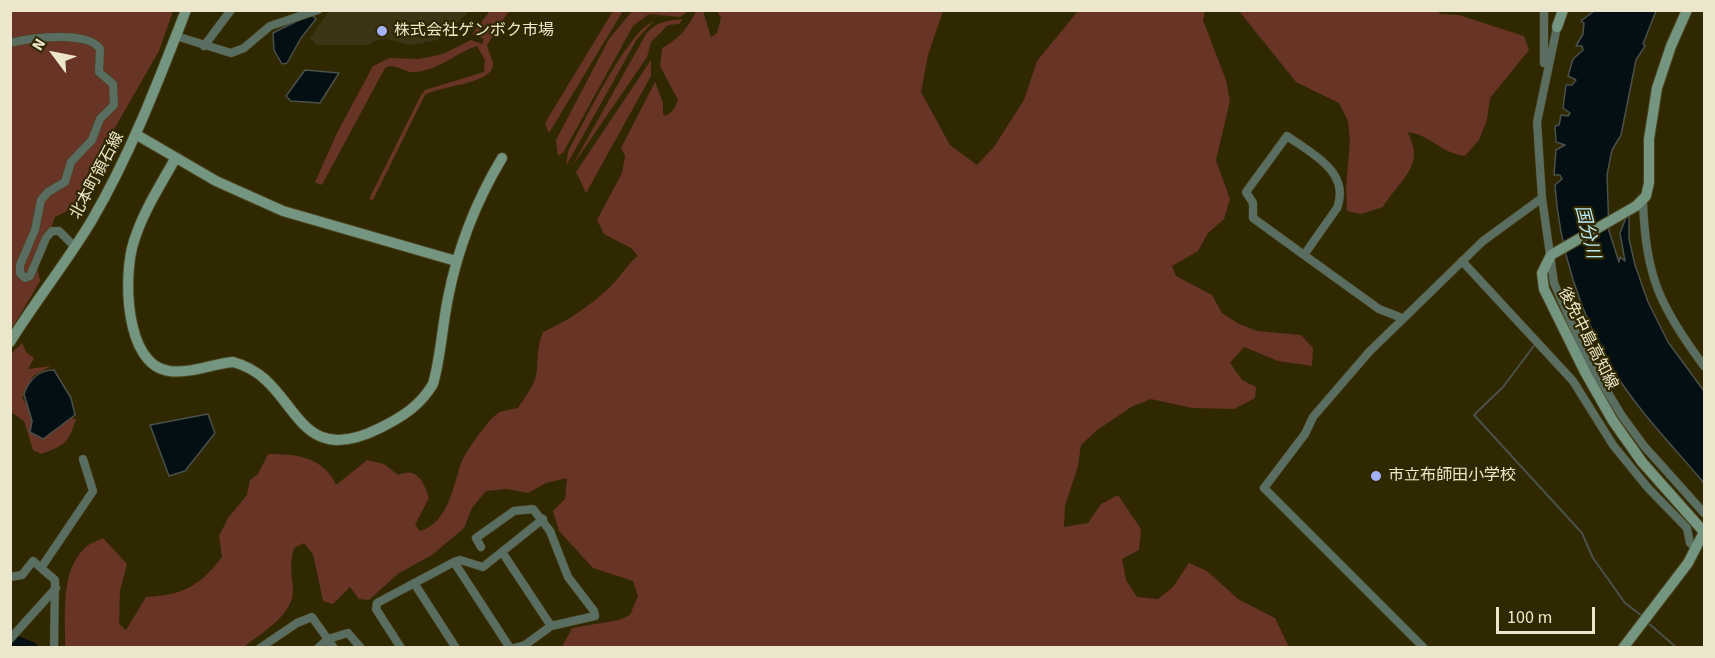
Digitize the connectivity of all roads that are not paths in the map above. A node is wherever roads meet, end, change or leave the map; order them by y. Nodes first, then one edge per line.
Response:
1 (186, 10) edge
2 (231, 10) edge
3 (318, 10) edge
4 (1544, 10) edge
5 (1563, 10) edge
6 (1687, 10) edge
7 (1557, 27) joint
8 (176, 36) junction
9 (10, 43) edge
10 (204, 46) junction
11 (1544, 80) junction
12 (137, 135) junction
13 (502, 158) dead end
14 (175, 159) junction
15 (1542, 198) junction
16 (1639, 203) junction
17 (75, 248) junction
18 (1552, 253) junction
19 (1304, 255) junction
20 (456, 261) junction
21 (1461, 261) junction
22 (1402, 318) junction
23 (10, 342) edge
24 (1704, 366) edge
25 (83, 459) dead end
26 (1704, 513) edge
27 (543, 519) junction
28 (1704, 532) edge
29 (481, 547) dead end
30 (1696, 548) junction
31 (502, 552) junction
32 (454, 562) junction
33 (42, 568) junction
34 (10, 578) edge
35 (414, 583) junction
36 (56, 588) junction
37 (551, 626) junction
38 (11, 638) edge
39 (328, 639) junction
40 (54, 648) edge
41 (260, 648) edge
42 (318, 648) edge
43 (334, 648) edge
44 (361, 648) edge
45 (401, 648) edge
46 (456, 648) edge
47 (512, 648) edge
48 (1424, 648) edge
49 (1623, 648) edge

1 - 8 street, 北本町領石線
2 - 10 street
3 - 10 street
4 - 11 street
5 - 7 street
6 - 16 street
7 - 11 street
8 - 10 street
8 - 12 street, 北本町領石線
9 - 17 street
11 - 15 street
12 - 14 street
12 - 17 street, 北本町領石線
13 - 20 street
14 - 20 street
14 - 20 street
15 - 18 street
15 - 21 street
16 - 18 street
16 - 24 street
17 - 23 street, 北本町領石線
18 - 26 street
18 - 28 street, 後免中島高知線
19 - 19 street
19 - 22 street
21 - 22 street
21 - 30 street
22 - 48 street
25 - 33 street
27 - 29 street
27 - 31 street
27 - 37 street
28 - 30 street, 後免中島高知線
30 - 49 street, 後免中島高知線
31 - 32 street
31 - 37 street
32 - 35 street
32 - 47 street
33 - 34 street
33 - 36 street
35 - 45 street
35 - 46 street
36 - 38 street
36 - 40 street
37 - 47 street
39 - 41 street
39 - 42 street
39 - 43 street
39 - 44 street

